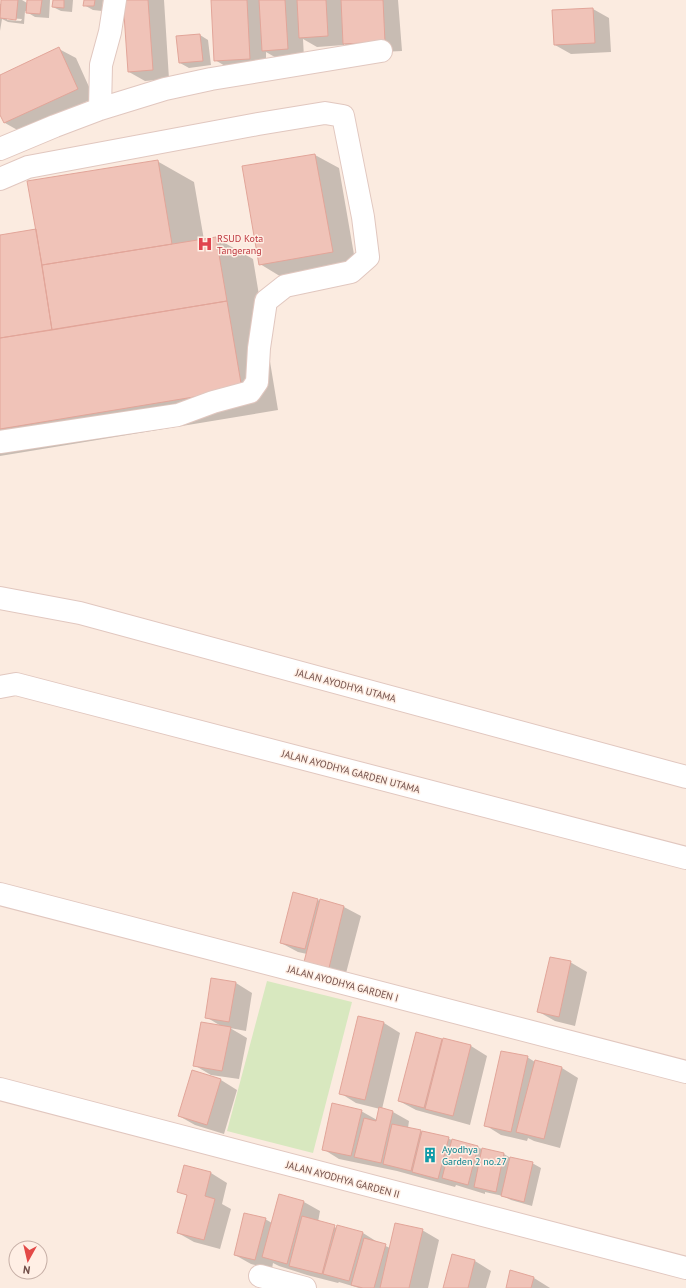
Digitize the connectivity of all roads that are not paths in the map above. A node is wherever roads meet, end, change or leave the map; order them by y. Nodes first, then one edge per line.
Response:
1 (115, 0) edge
2 (381, 51) dead end
3 (100, 109) junction
4 (0, 149) edge
5 (0, 179) edge
6 (0, 442) edge
7 (1, 599) edge
8 (8, 686) edge
9 (686, 777) edge
10 (686, 858) edge
11 (0, 894) edge
12 (686, 1072) edge
13 (0, 1089) edge
14 (686, 1268) edge
15 (260, 1276) dead end
16 (305, 1288) edge

1 - 3 street
2 - 3 street
3 - 4 street
5 - 6 street
7 - 9 street, JALAN AYODHYA UTAMA
8 - 10 street, JALAN AYODHYA GARDEN UTAMA
11 - 12 street, JALAN AYODHYA GARDEN I
13 - 14 street, JALAN AYODHYA GARDEN II
15 - 16 street

